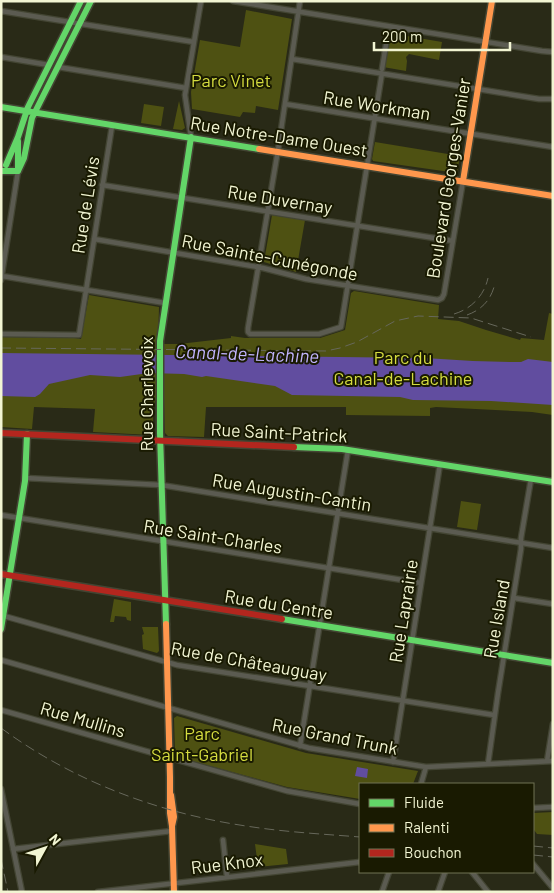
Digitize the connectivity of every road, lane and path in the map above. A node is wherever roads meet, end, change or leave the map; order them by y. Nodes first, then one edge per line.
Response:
1 (81, 1) edge
2 (91, 1) edge
3 (201, 1) edge
4 (233, 1) edge
5 (300, 1) edge
6 (492, 1) edge
7 (1, 11) edge
8 (299, 12) junction
9 (71, 22) junction
10 (80, 24) junction
11 (388, 32) dead end
12 (194, 42) junction
13 (486, 42) junction
14 (553, 52) edge
15 (1, 57) edge
16 (292, 59) junction
17 (49, 65) junction
18 (58, 67) junction
19 (382, 71) junction
20 (186, 88) junction
21 (478, 88) junction
22 (553, 99) edge
23 (285, 104) junction
24 (1, 107) edge
25 (26, 112) junction
26 (35, 113) junction
27 (374, 118) junction
28 (112, 126) junction
29 (471, 134) junction
30 (18, 137) junction
31 (191, 137) junction
32 (553, 147) edge
33 (278, 151) junction
34 (4, 165) edge
35 (367, 166) junction
36 (1, 171) edge
37 (18, 171) junction
38 (463, 181) junction
39 (102, 185) junction
40 (553, 196) edge
41 (182, 197) junction
42 (268, 210) junction
43 (358, 225) junction
44 (94, 239) junction
45 (453, 241) junction
46 (173, 252) junction
47 (258, 267) junction
48 (2, 276) edge
49 (1, 280) edge
50 (348, 286) junction
51 (85, 290) junction
52 (441, 299) joint
53 (165, 303) junction
54 (1, 334) edge
55 (1, 433) edge
56 (27, 434) junction
57 (160, 440) junction
58 (348, 450) junction
59 (440, 464) junction
60 (25, 478) junction
61 (531, 479) junction
62 (553, 482) edge
63 (161, 486) junction
64 (337, 513) junction
65 (1, 515) edge
66 (19, 518) junction
67 (430, 528) junction
68 (163, 541) junction
69 (521, 543) junction
70 (553, 548) edge
71 (328, 568) junction
72 (1, 574) edge
73 (11, 576) junction
74 (421, 583) junction
75 (514, 598) junction
76 (164, 600) junction
77 (553, 604) edge
78 (4, 616) junction
79 (319, 626) junction
80 (1, 629) edge
81 (412, 640) junction
82 (504, 655) junction
83 (1, 660) edge
84 (166, 662) junction
85 (553, 663) edge
86 (310, 686) junction
87 (402, 700) junction
88 (168, 708) junction
89 (1, 710) edge
90 (494, 715) junction
91 (553, 724) edge
92 (300, 746) junction
93 (170, 758) junction
94 (550, 761) edge
95 (393, 762) junction
96 (488, 764) junction
97 (426, 767) junction
98 (421, 783) edge
99 (1, 789) edge
100 (359, 804) edge
101 (553, 807) edge
102 (534, 808) edge
103 (172, 829) junction
104 (223, 840) dead end
105 (14, 849) junction
106 (359, 862) edge
107 (534, 865) edge
108 (389, 873) edge
109 (445, 873) edge
110 (473, 873) edge
111 (227, 877) junction
112 (174, 883) junction
113 (553, 888) edge
114 (22, 892) edge
115 (98, 892) edge
116 (174, 892) edge
117 (382, 892) edge
118 (438, 892) edge
119 (488, 892) edge

1 - 9 street
2 - 10 street
3 - 12 street, Rue Charlevoix
4 - 8 street
5 - 8 street
6 - 13 street, Boulevard Georges-Vanier
7 - 9 street
8 - 13 street
8 - 16 street
9 - 10 street
9 - 17 street
10 - 12 street
10 - 18 street
11 - 19 street
12 - 20 street, Rue Charlevoix
13 - 14 street
13 - 21 street, Boulevard Georges-Vanier
15 - 17 street
16 - 19 street
16 - 23 street
17 - 25 street
18 - 20 street
18 - 26 street
19 - 21 street
19 - 27 street
20 - 31 street, Rue Charlevoix
21 - 22 street
21 - 29 street, Boulevard Georges-Vanier
23 - 27 street, Rue Workman
23 - 33 street
24 - 25 street, Rue Notre-Dame Ouest
25 - 26 street, Rue Notre-Dame Ouest
25 - 30 street
26 - 28 street, Rue Notre-Dame Ouest
26 - 37 street
27 - 29 street, Rue Workman
27 - 35 street
28 - 31 street, Rue Notre-Dame Ouest
28 - 39 street, Rue de Lévis
29 - 32 street, Rue Workman
29 - 38 street, Boulevard Georges-Vanier
30 - 34 street
30 - 37 street
31 - 33 street, Rue Notre-Dame Ouest
31 - 41 street, Rue Charlevoix
33 - 35 street, Rue Notre-Dame Ouest
33 - 42 street
34 - 37 street
35 - 38 street, Rue Notre-Dame Ouest
35 - 43 street
36 - 37 street
37 - 48 street
38 - 40 street, Rue Notre-Dame Ouest
38 - 45 street, Boulevard Georges-Vanier
39 - 41 street, Rue Duvernay
39 - 44 street, Rue de Lévis
41 - 42 street, Rue Duvernay
41 - 46 street, Rue Charlevoix
42 - 43 street, Rue Duvernay
42 - 47 street
43 - 45 street, Rue Duvernay
43 - 50 street
44 - 46 street, Rue Sainte-Cunégonde
44 - 51 street, Rue de Lévis
45 - 52 street, Boulevard Georges-Vanier
46 - 47 street, Rue Sainte-Cunégonde
46 - 53 street, Rue Charlevoix
47 - 50 street, Rue Sainte-Cunégonde
47 - 50 street
48 - 49 street
48 - 51 street
50 - 52 street, Rue Sainte-Cunégonde
51 - 53 street
51 - 54 street, Rue de Lévis
53 - 57 street, Rue Charlevoix
55 - 56 street, Rue Saint-Patrick
56 - 57 street, Rue Saint-Patrick
56 - 60 street
57 - 58 street, Rue Saint-Patrick
57 - 63 street, Rue Charlevoix
58 - 59 street, Rue Saint-Patrick
58 - 64 street
59 - 61 street, Rue Saint-Patrick
59 - 67 street, Rue Laprairie
60 - 63 street, Rue Augustin-Cantin
60 - 66 street
61 - 62 street, Rue Saint-Patrick
61 - 69 street, Rue Island
63 - 64 street, Rue Augustin-Cantin
63 - 68 street, Rue Charlevoix
64 - 67 street, Rue Augustin-Cantin
64 - 71 street
65 - 66 street, Rue Saint-Charles
66 - 68 street, Rue Saint-Charles
66 - 73 street
67 - 69 street, Rue Augustin-Cantin
67 - 74 street, Rue Laprairie
68 - 71 street, Rue Saint-Charles
68 - 76 street, Rue Charlevoix
69 - 70 street, Rue Augustin-Cantin
69 - 75 street, Rue Island
71 - 74 street, Rue Saint-Charles
71 - 79 street
72 - 73 street, Rue du Centre
73 - 76 street, Rue du Centre
73 - 78 street
74 - 81 street, Rue Laprairie
75 - 77 street
75 - 82 street, Rue Island
76 - 79 street, Rue du Centre
76 - 84 street, Rue Charlevoix
78 - 80 street
78 - 84 street, Rue de Châteauguay
79 - 81 street, Rue du Centre
79 - 86 street
81 - 82 street, Rue du Centre
81 - 87 street, Rue Laprairie
82 - 85 street, Rue du Centre
82 - 90 street, Rue Island
83 - 88 street, Rue Grand Trunk
84 - 86 street, Rue de Châteauguay
84 - 88 street, Rue Charlevoix
86 - 87 street, Rue de Châteauguay
86 - 92 street
87 - 90 street, Rue de Châteauguay
87 - 95 street, Rue Laprairie
88 - 92 street, Rue Grand Trunk
88 - 93 street, Rue Charlevoix
89 - 93 street, Rue Mullins
90 - 96 street, Rue Island
91 - 94 street
92 - 95 street, Rue Grand Trunk
93 - 100 street, Rue Mullins
93 - 103 street, Rue Charlevoix
94 - 96 street, Rue Grand Trunk
95 - 97 street, Rue Grand Trunk
96 - 97 street, Rue Grand Trunk
97 - 98 street
99 - 105 street
101 - 102 street
103 - 105 street
103 - 112 street, Rue Charlevoix
104 - 111 street
105 - 114 street
106 - 111 street, Rue Knox
107 - 113 street
108 - 117 street
109 - 118 street
110 - 119 street
111 - 112 street, Rue Knox
112 - 115 street, Rue Knox
112 - 116 street, Rue Charlevoix

